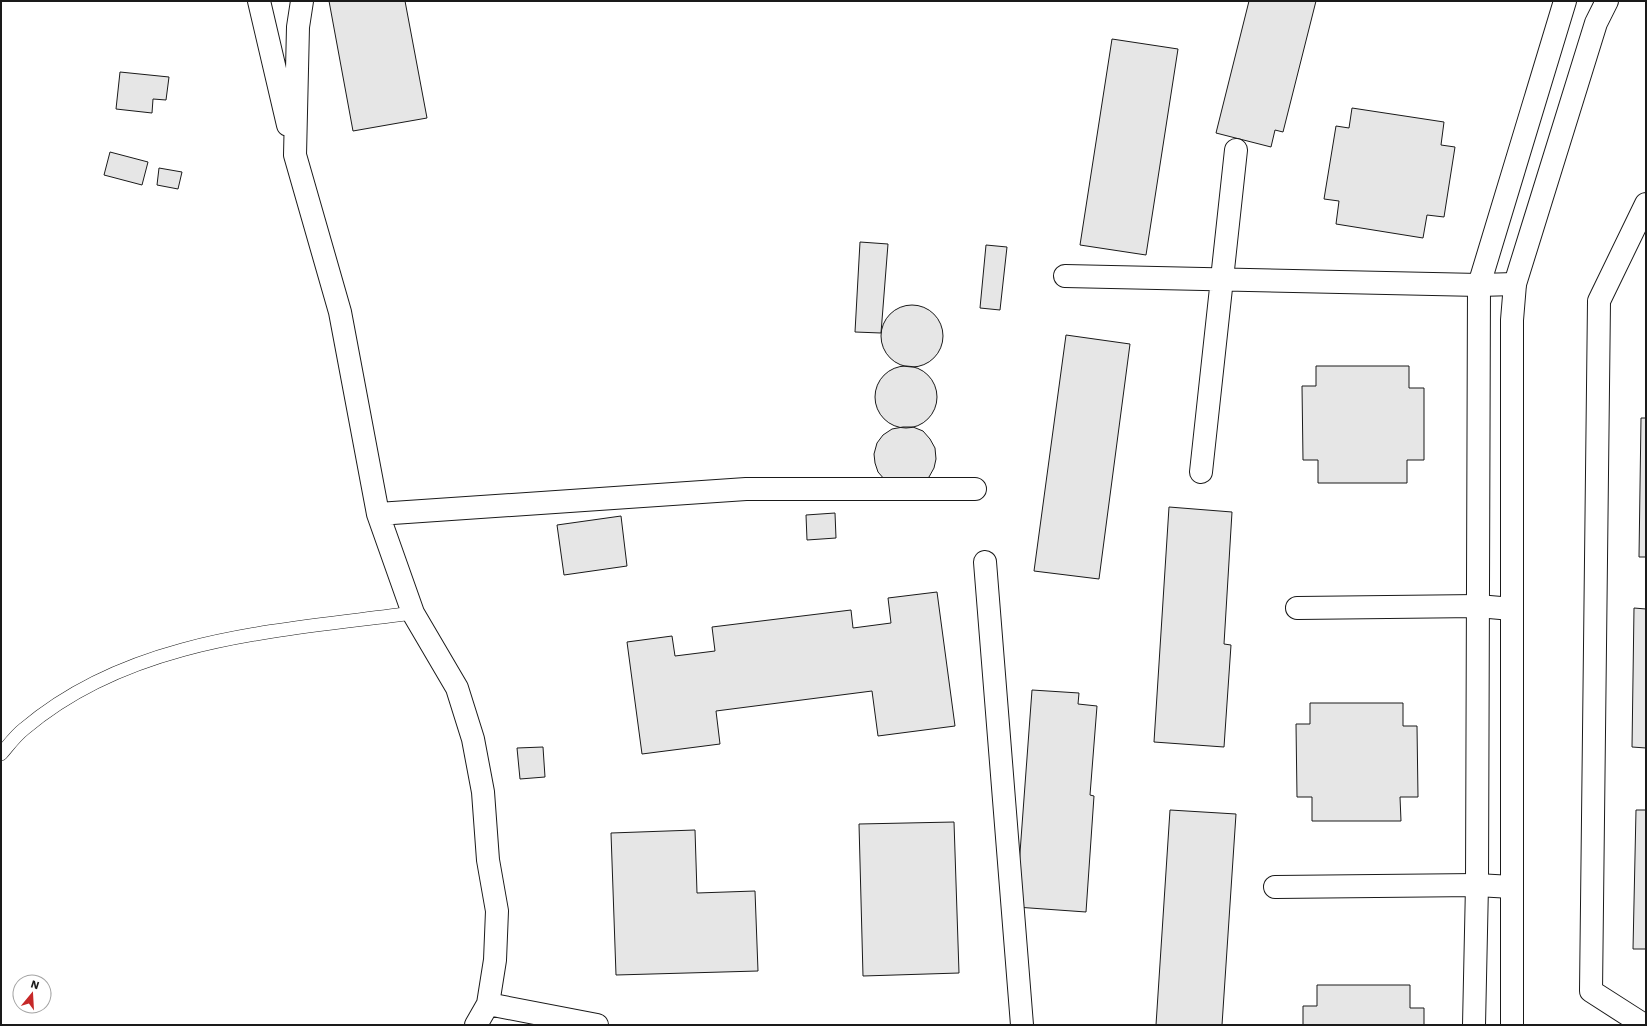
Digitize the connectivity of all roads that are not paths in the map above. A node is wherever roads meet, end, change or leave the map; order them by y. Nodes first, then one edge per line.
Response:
1 (259, 1) edge
2 (302, 1) edge
3 (1565, 1) edge
4 (1607, 1) edge
5 (1236, 150) dead end
6 (295, 155) junction
7 (1646, 204) edge
8 (1065, 276) dead end
9 (1223, 278) junction
10 (1515, 284) junction
11 (1479, 285) junction
12 (1201, 472) dead end
13 (975, 489) dead end
14 (378, 514) junction
15 (985, 562) dead end
16 (1478, 606) junction
17 (1297, 608) dead end
18 (1512, 609) junction
19 (413, 613) junction
20 (1, 754) edge
21 (1477, 885) junction
22 (1275, 887) dead end
23 (1512, 887) junction
24 (488, 1004) junction
25 (476, 1025) edge
26 (597, 1025) edge
27 (1022, 1025) edge
28 (1474, 1025) edge
29 (1512, 1025) edge
30 (1644, 1025) edge

1 - 6 street
2 - 6 street
3 - 11 street
4 - 10 street
5 - 9 street
6 - 14 street
7 - 30 street
8 - 9 street
9 - 11 street
9 - 12 street
10 - 11 street
10 - 18 street
11 - 16 street
13 - 14 street
14 - 19 street
15 - 27 street
16 - 17 street
16 - 18 street
16 - 21 street
18 - 23 street
19 - 20 lane
19 - 24 street
21 - 22 street
21 - 23 street
21 - 28 street
23 - 29 street
24 - 25 street
24 - 26 street

